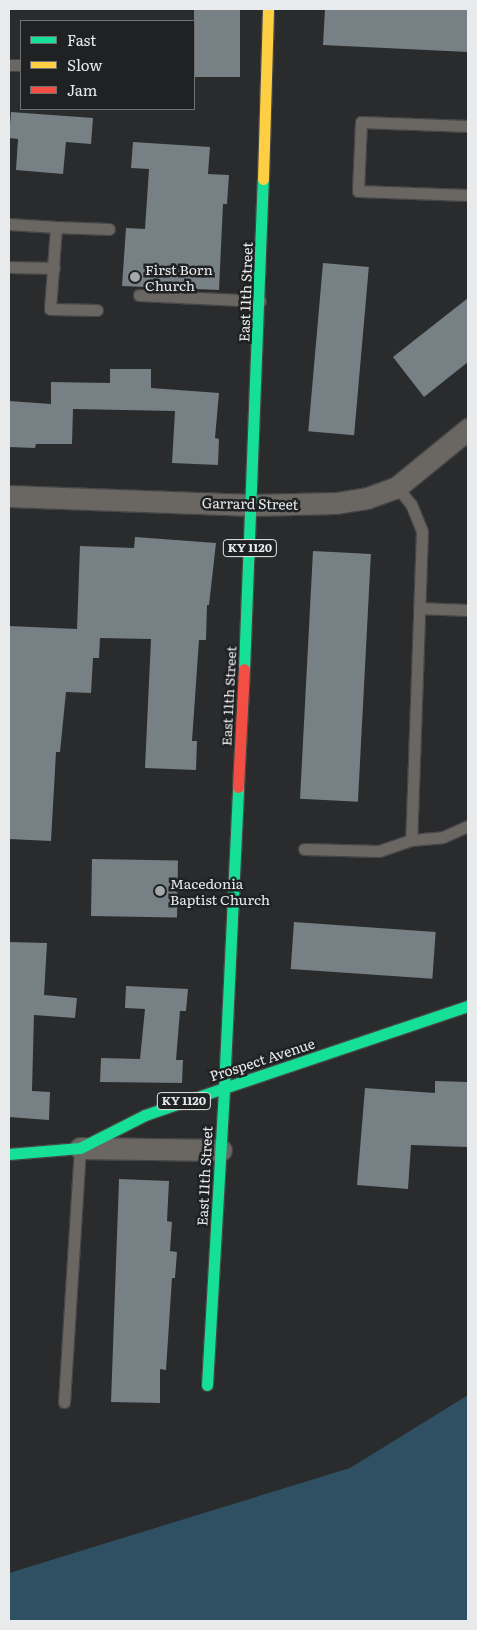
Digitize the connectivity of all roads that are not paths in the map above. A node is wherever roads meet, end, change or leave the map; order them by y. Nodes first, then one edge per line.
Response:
1 (268, 9) edge
2 (468, 126) edge
3 (468, 195) edge
4 (9, 224) edge
5 (56, 226) junction
6 (109, 229) dead end
7 (9, 267) edge
8 (54, 268) junction
9 (139, 295) dead end
10 (260, 300) junction
11 (97, 310) dead end
12 (468, 429) edge
13 (397, 487) junction
14 (9, 496) edge
15 (252, 505) junction
16 (419, 608) junction
17 (468, 610) edge
18 (468, 826) edge
19 (411, 840) junction
20 (304, 850) dead end
21 (468, 1006) edge
22 (224, 1088) junction
23 (80, 1148) junction
24 (221, 1150) junction
25 (9, 1154) edge
26 (207, 1385) dead end
27 (64, 1402) dead end

1 - 10 main road, East 11th Street / KY 1120
2 - 3 lane
4 - 5 lane
5 - 6 lane
5 - 8 lane
7 - 8 lane
8 - 11 lane
9 - 10 lane
10 - 15 main road, East 11th Street / KY 1120
12 - 13 street, Garrard Street
13 - 15 street, Garrard Street
13 - 16 lane
14 - 15 street, Garrard Street
15 - 22 main road, East 11th Street / KY 1120
16 - 17 lane
16 - 19 lane
18 - 19 lane
19 - 20 lane
21 - 22 main road, Prospect Avenue
22 - 23 main road, Prospect Avenue / KY 1120
22 - 24 main road, East 11th Street
23 - 24 street
23 - 25 main road, Prospect Avenue / KY 1120
23 - 27 lane
24 - 26 main road, East 11th Street

